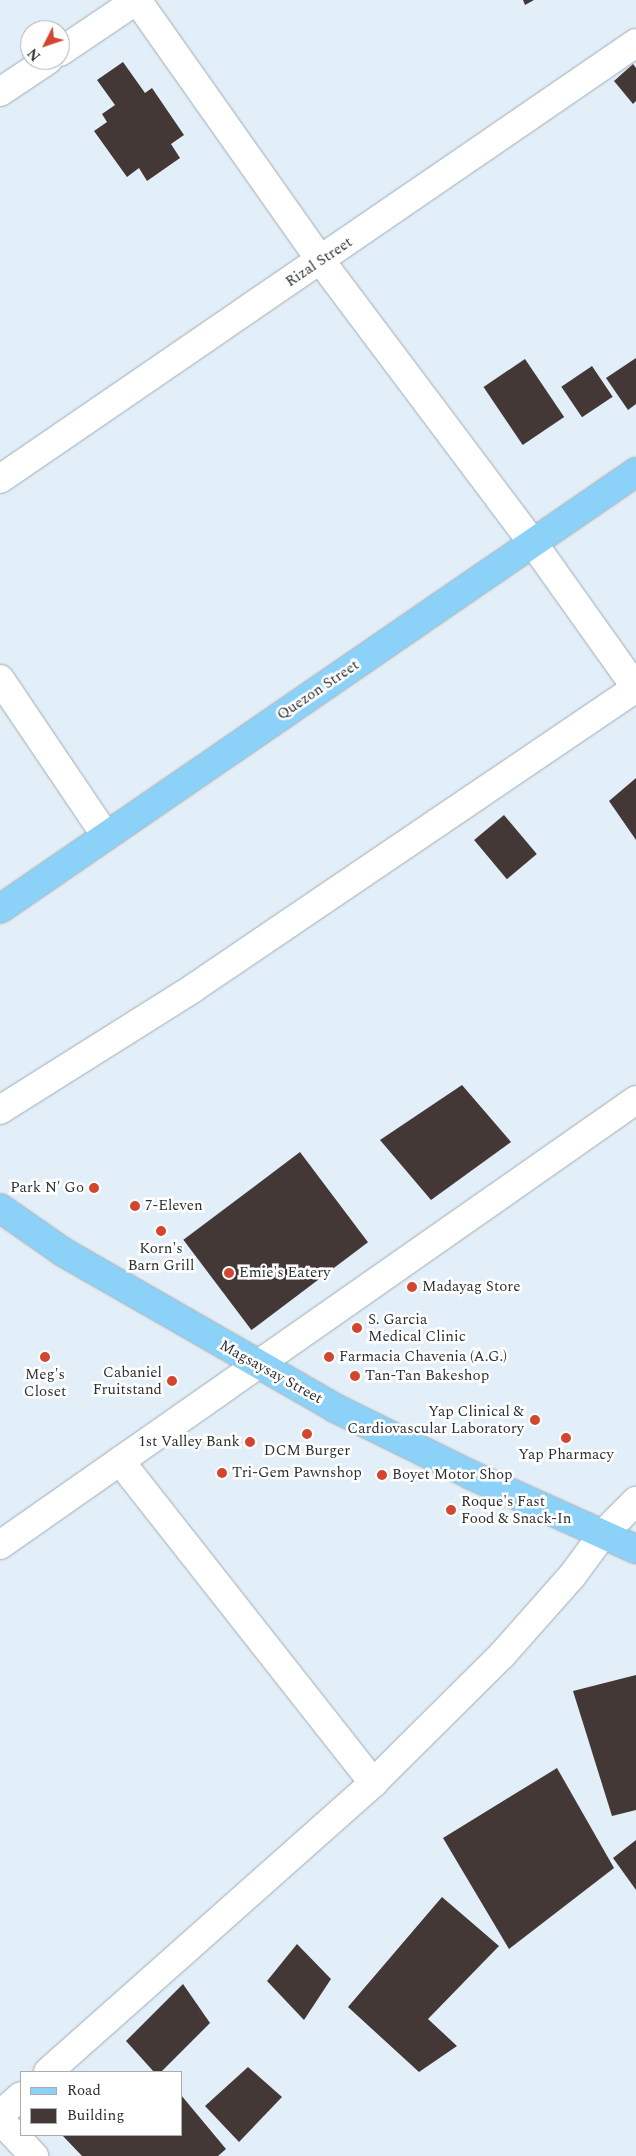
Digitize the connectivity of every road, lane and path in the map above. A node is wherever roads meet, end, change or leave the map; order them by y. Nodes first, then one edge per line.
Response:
1 (137, 0) edge
2 (636, 44) edge
3 (70, 45) edge
4 (33, 70) edge
5 (0, 92) edge
6 (322, 261) junction
7 (636, 472) edge
8 (0, 479) edge
9 (533, 543) junction
10 (0, 679) edge
11 (636, 688) edge
12 (106, 836) junction
13 (0, 909) edge
14 (636, 1100) edge
15 (0, 1110) edge
16 (0, 1208) edge
17 (259, 1366) junction
18 (120, 1461) junction
19 (636, 1501) edge
20 (602, 1534) junction
21 (0, 1545) edge
22 (636, 1549) edge
23 (373, 1783) junction
24 (49, 2071) edge
25 (20, 2097) edge
26 (0, 2115) edge
27 (0, 2120) edge
28 (34, 2156) edge

1 - 3 street
1 - 6 street
2 - 6 street, Rizal Street
4 - 5 street
6 - 8 street, Rizal Street
6 - 9 street
7 - 9 main road, Quezon Street
9 - 11 street
9 - 12 main road, Quezon Street
10 - 12 street
11 - 15 street
12 - 13 main road, Quezon Street
14 - 17 street
16 - 17 main road, Magsaysay Street
17 - 18 street
17 - 20 main road, Magsaysay Street
18 - 21 street
18 - 23 street
19 - 20 street
20 - 22 main road, Magsaysay Street
20 - 23 street
23 - 24 street
25 - 26 street
27 - 28 street

